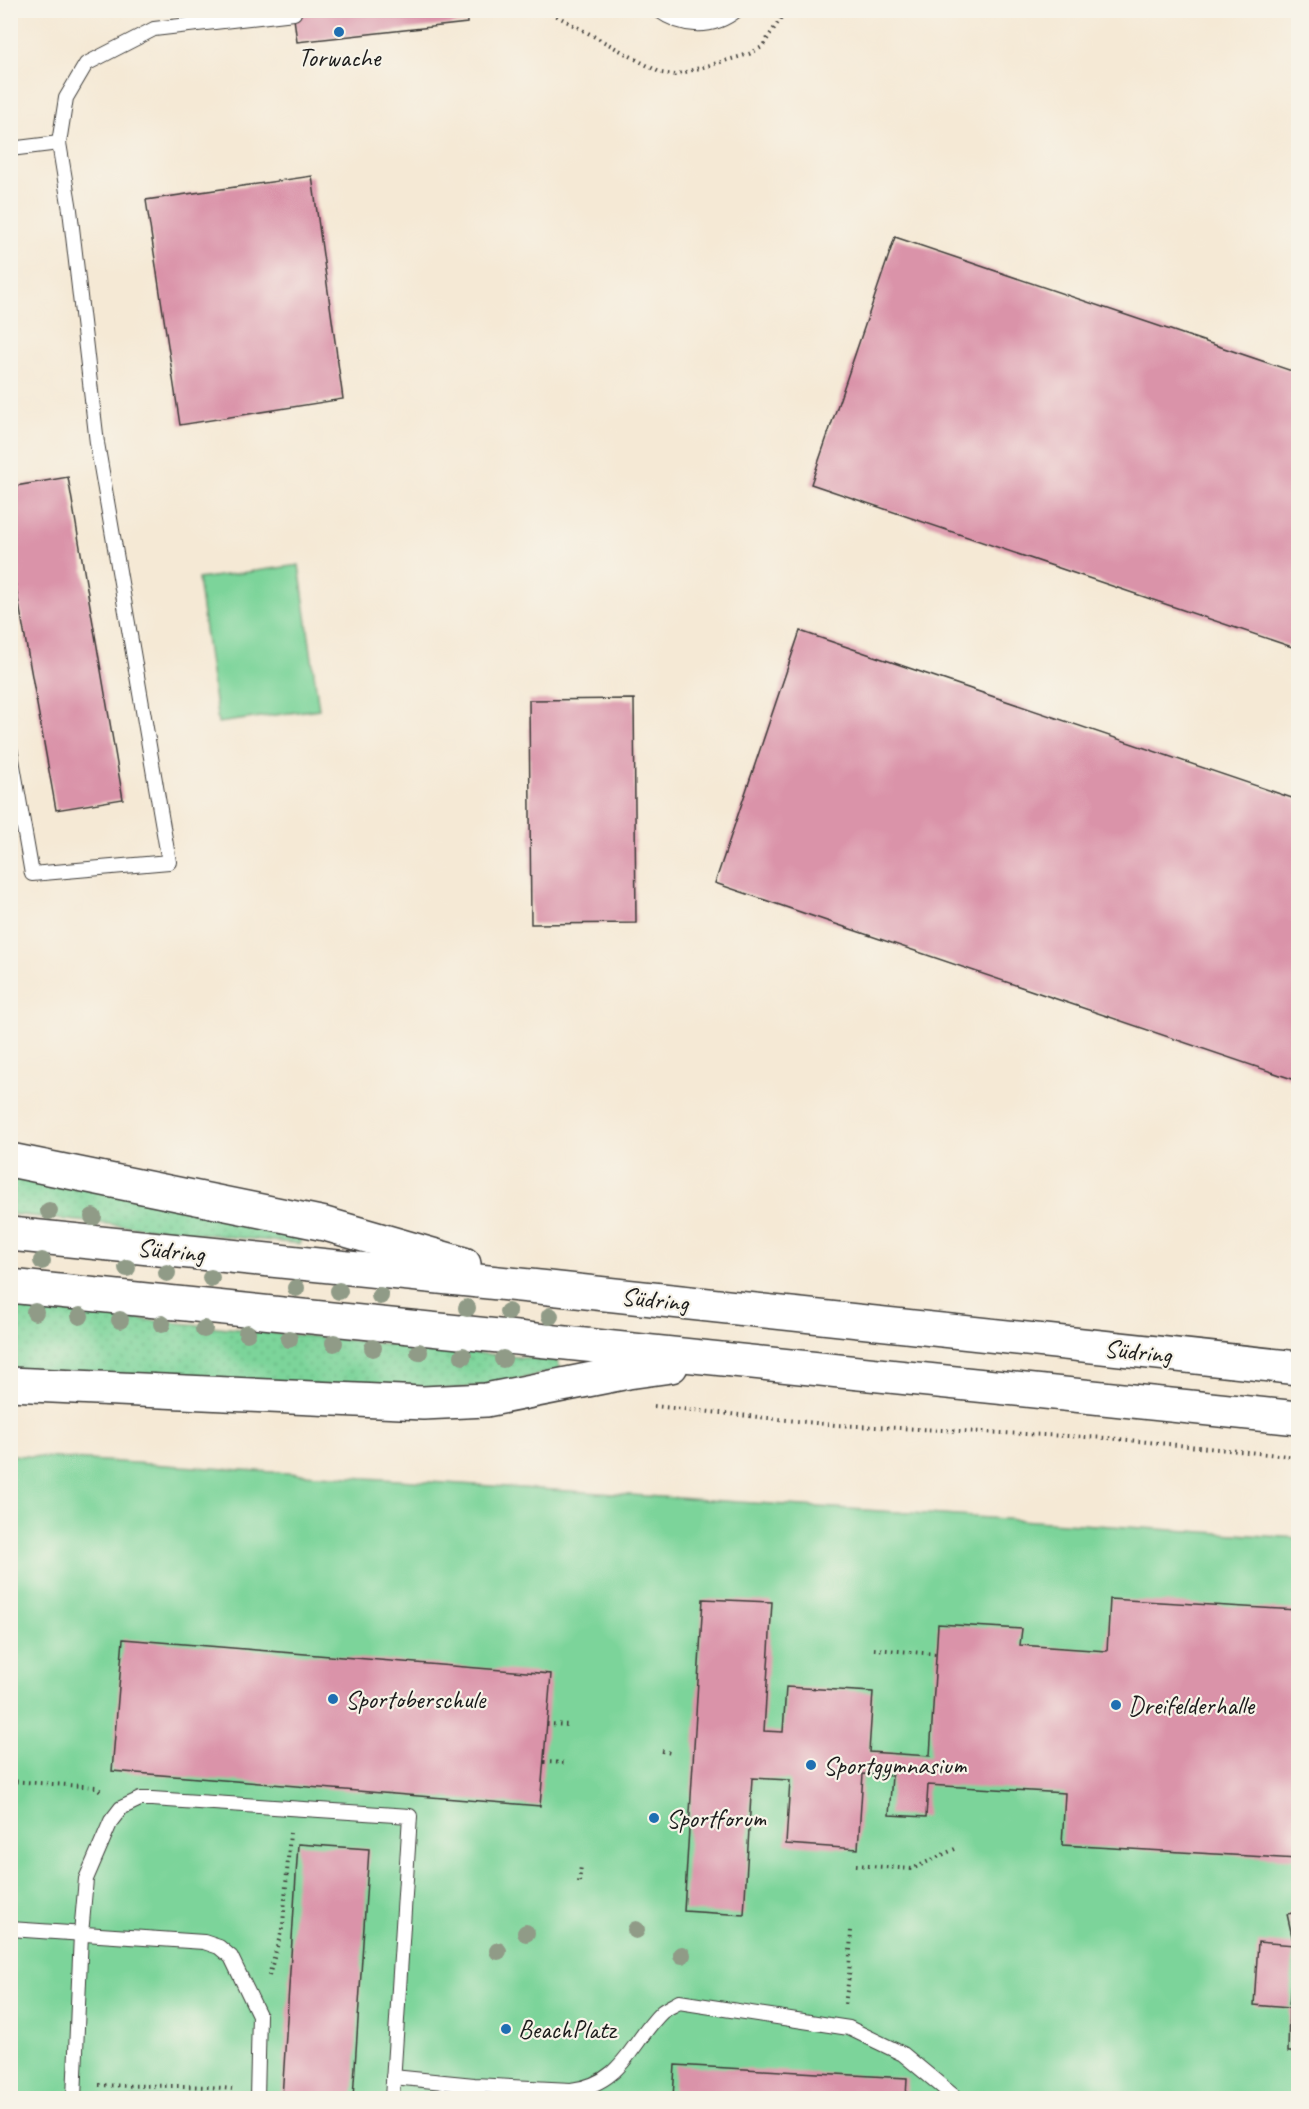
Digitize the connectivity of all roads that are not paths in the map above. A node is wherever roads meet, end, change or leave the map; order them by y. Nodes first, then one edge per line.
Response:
1 (658, 10) edge
2 (737, 10) edge
3 (294, 13) dead end
4 (59, 143) junction
5 (10, 149) edge
6 (10, 748) edge
7 (10, 1160) edge
8 (10, 1234) edge
9 (10, 1286) edge
10 (549, 1288) junction
11 (719, 1359) junction
12 (1299, 1368) edge
13 (10, 1384) edge
14 (1299, 1418) edge
15 (10, 1929) edge
16 (81, 1934) junction
17 (393, 2077) junction
18 (257, 2095) edge
19 (74, 2098) edge
20 (392, 2098) edge
21 (956, 2098) edge

1 - 2 lane
3 - 4 lane
4 - 5 lane
4 - 6 lane
7 - 10 main road
8 - 10 main road, Südring
9 - 11 main road, Südring
10 - 12 main road, Südring
11 - 13 main road
11 - 14 main road, Südring
15 - 16 lane
16 - 17 lane
16 - 18 lane
16 - 19 lane
17 - 20 lane
17 - 21 lane

